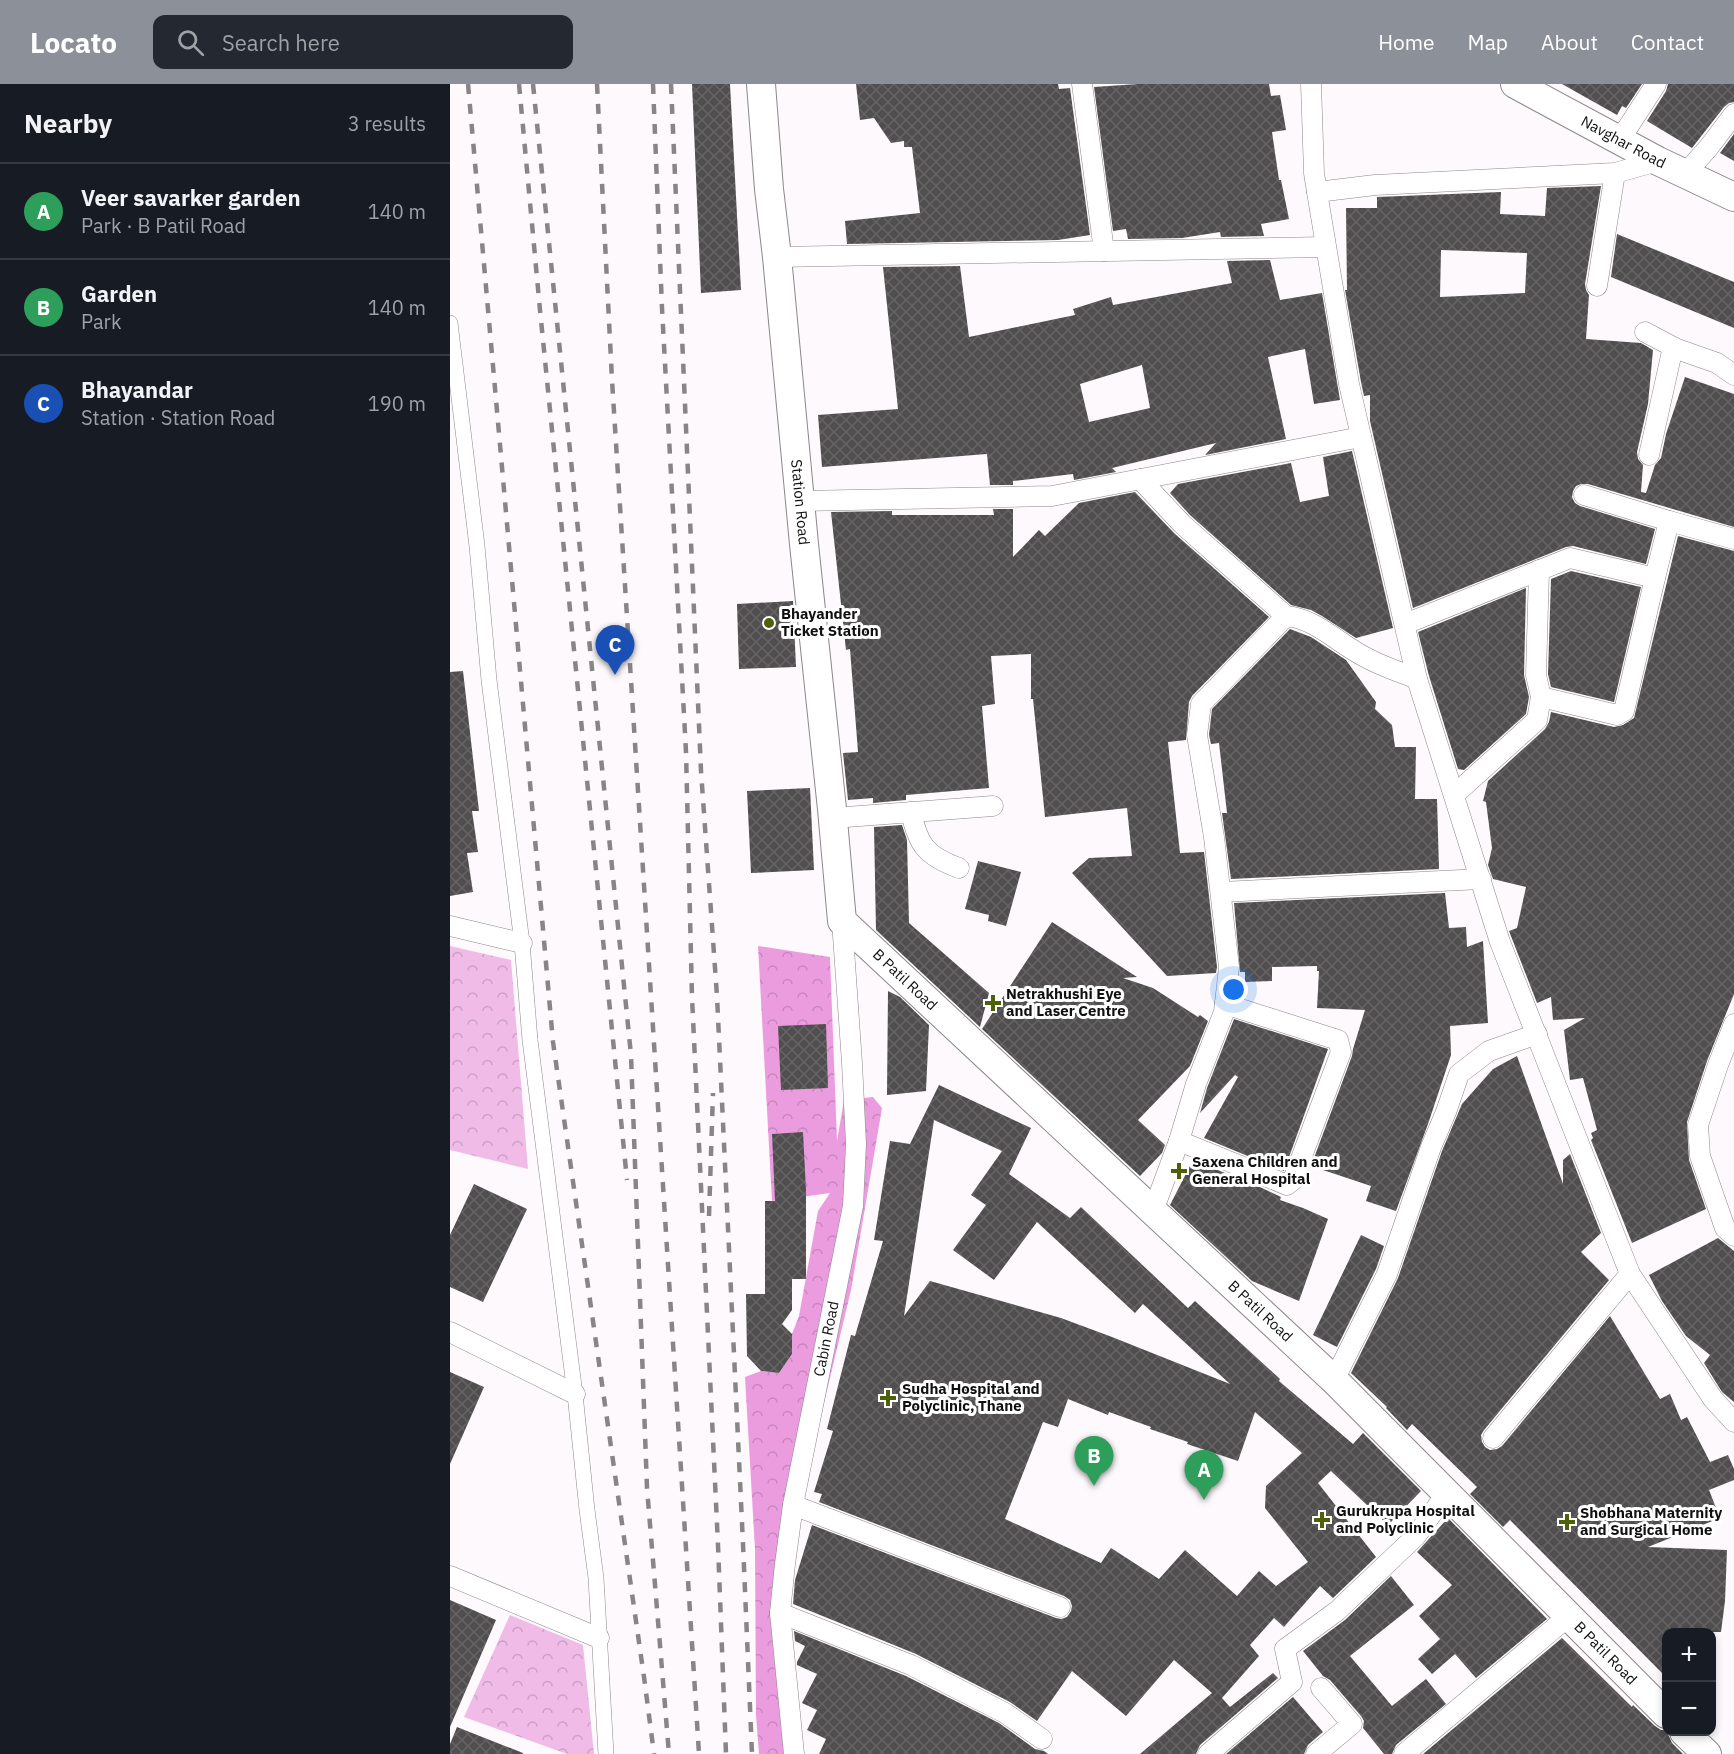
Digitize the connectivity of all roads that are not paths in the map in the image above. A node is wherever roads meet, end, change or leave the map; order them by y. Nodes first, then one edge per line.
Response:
1 (761, 84) edge
2 (1082, 84) edge
3 (1311, 84) edge
4 (1515, 84) edge
5 (1656, 84) edge
6 (1734, 114) edge
7 (1619, 141) junction
8 (1658, 161) junction
9 (1615, 173) junction
10 (1685, 174) junction
11 (1317, 192) junction
12 (1734, 197) edge
13 (1325, 247) junction
14 (1104, 251) junction
15 (777, 257) junction
16 (1597, 286) dead end
17 (454, 332) edge
18 (1645, 332) dead end
19 (1673, 347) junction
20 (1734, 375) edge
21 (1361, 437) junction
22 (1649, 455) dead end
23 (1140, 479) junction
24 (1584, 495) dead end
25 (800, 501) junction
26 (1669, 521) junction
27 (1734, 539) edge
28 (1539, 570) junction
29 (1655, 578) junction
30 (1286, 616) junction
31 (1405, 624) junction
32 (1417, 679) junction
33 (1541, 697) junction
34 (1454, 795) junction
35 (993, 806) dead end
36 (911, 812) junction
37 (833, 818) junction
38 (959, 868) dead end
39 (1480, 879) junction
40 (1221, 892) junction
41 (842, 921) junction
42 (450, 926) edge
43 (522, 943) junction
44 (1225, 1004) junction
45 (1734, 1024) edge
46 (1536, 1034) junction
47 (1179, 1141) junction
48 (1153, 1211) junction
49 (1734, 1236) edge
50 (1630, 1274) junction
51 (450, 1332) edge
52 (1334, 1380) junction
53 (575, 1394) junction
54 (1734, 1422) edge
55 (1493, 1437) dead end
56 (1447, 1493) junction
57 (793, 1505) junction
58 (450, 1576) edge
59 (1060, 1607) dead end
60 (780, 1613) junction
61 (1569, 1616) junction
62 (599, 1638) junction
63 (1321, 1688) dead end
64 (1662, 1710) edge
65 (1689, 1736) edge
66 (1042, 1739) dead end
67 (606, 1754) edge
68 (794, 1754) edge
69 (1208, 1754) edge
70 (1316, 1754) edge
71 (1404, 1754) edge
72 (1707, 1754) edge

1 - 15 main road, Station Road
2 - 14 street
3 - 11 street
4 - 7 main road, Navghar Road
5 - 7 street
6 - 10 street
7 - 8 main road, Navghar Road
8 - 9 street
8 - 10 main road, Navghar Road
9 - 11 street
9 - 16 street
10 - 12 main road, Navghar Road
11 - 13 street
13 - 14 street
13 - 21 street
14 - 15 street
15 - 25 main road, Station Road
17 - 43 street
18 - 19 street
19 - 20 street
19 - 22 street
21 - 23 street
21 - 31 street
23 - 25 street
23 - 30 street
24 - 26 street
25 - 37 main road, Station Road
26 - 27 street
26 - 29 street
28 - 29 street
28 - 31 street
28 - 33 street
29 - 33 street
30 - 32 street
30 - 40 street
31 - 32 street
32 - 34 street
33 - 34 street
34 - 39 street
35 - 36 street
36 - 37 street
36 - 38 street
37 - 41 main road, Station Road
39 - 40 street
39 - 46 street
40 - 44 street
41 - 48 main road, B Patil Road
41 - 57 street, Cabin Road
42 - 43 street
43 - 53 street
44 - 47 street
44 - 47 street
45 - 49 street
46 - 50 street
46 - 52 street
47 - 48 street
48 - 52 main road, B Patil Road
50 - 54 street
50 - 55 street
51 - 53 street
52 - 56 main road, B Patil Road
53 - 62 street
56 - 61 main road, B Patil Road
56 - 69 street
57 - 59 street
57 - 60 street, Cabin Road
58 - 62 street
60 - 66 street
60 - 68 street, Cabin Road
61 - 64 main road, B Patil Road
61 - 71 street
62 - 67 street
63 - 70 street
65 - 72 main road

